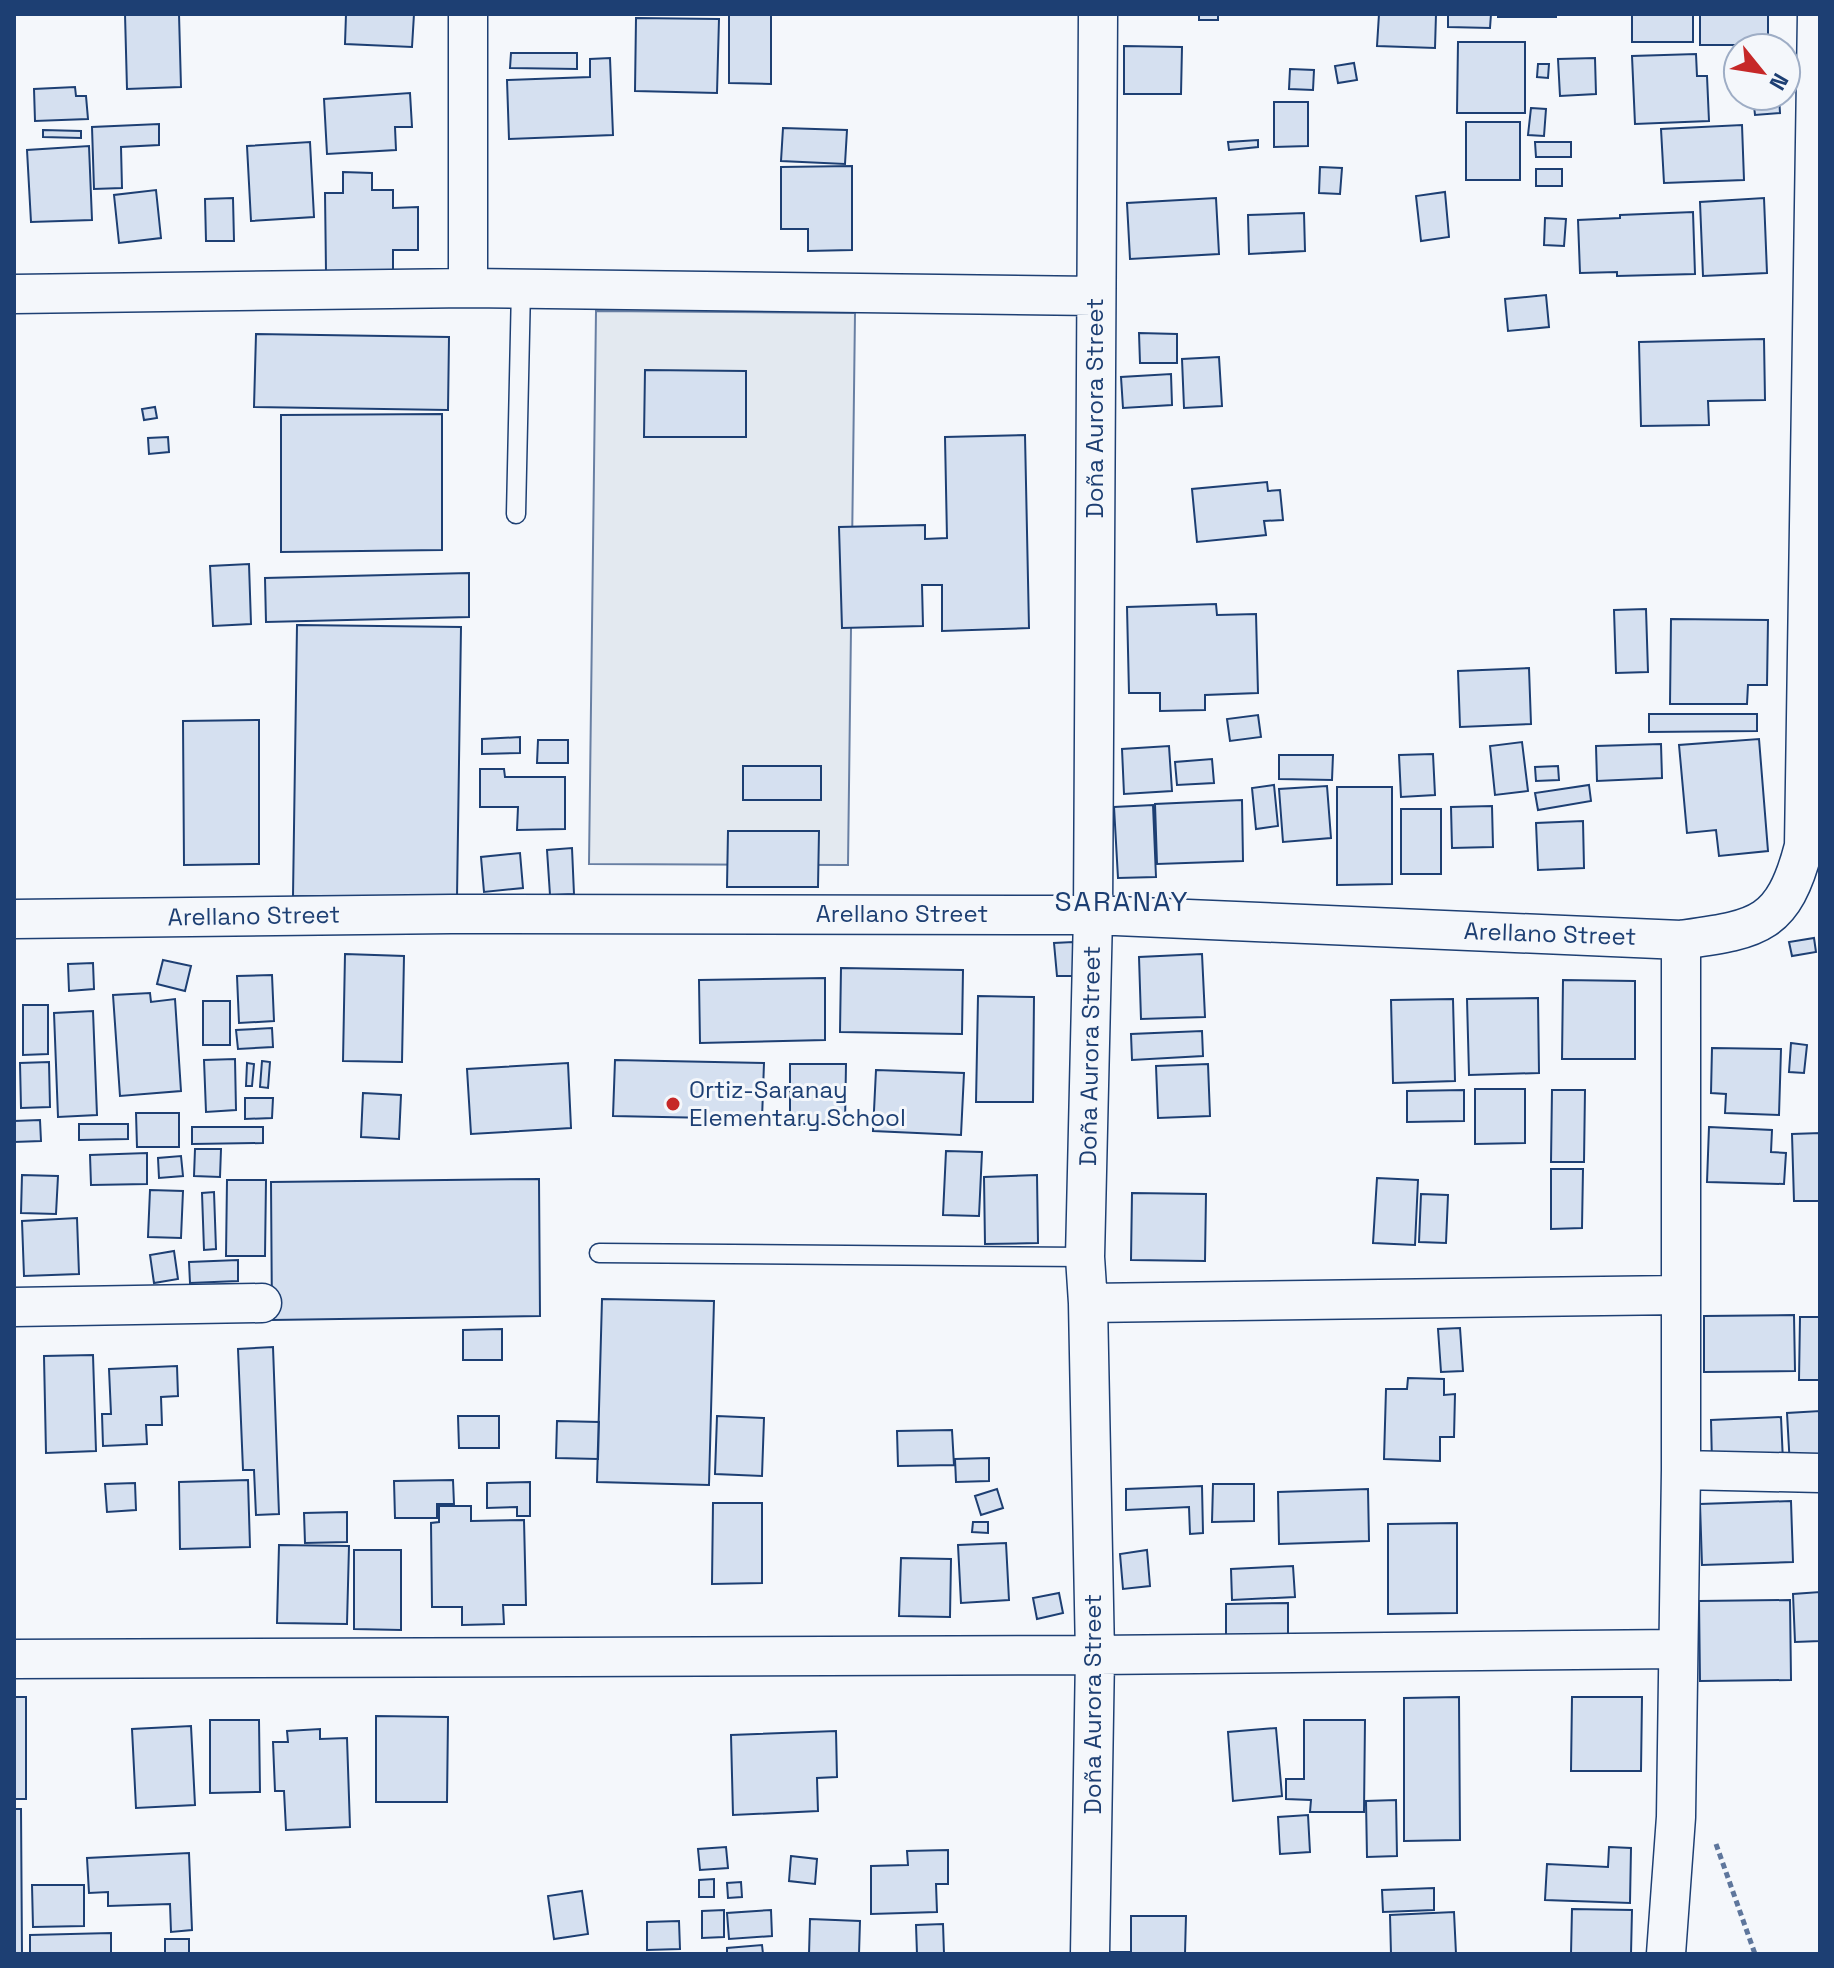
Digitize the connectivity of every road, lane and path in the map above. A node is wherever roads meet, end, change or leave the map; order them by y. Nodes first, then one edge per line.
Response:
1 (468, 14) edge
2 (1098, 14) edge
3 (1817, 14) edge
4 (468, 288) junction
5 (521, 288) junction
6 (14, 294) edge
7 (1095, 296) junction
8 (516, 514) dead end
9 (1093, 915) junction
10 (14, 919) edge
11 (1681, 940) junction
12 (599, 1253) dead end
13 (1085, 1257) junction
14 (1681, 1295) junction
15 (262, 1303) dead end
16 (1088, 1303) junction
17 (14, 1307) edge
18 (1681, 1470) junction
19 (1820, 1473) edge
20 (1677, 1649) junction
21 (1095, 1655) junction
22 (14, 1659) edge
23 (1676, 1817) junction
24 (1090, 1954) edge
25 (1666, 1954) edge
26 (1755, 1954) edge

1 - 4 street
2 - 7 street, Doña Aurora Street
3 - 11 street, Arellano Street
4 - 5 street
4 - 6 street
5 - 7 street
5 - 8 lane
7 - 9 street, Doña Aurora Street
9 - 10 street, Arellano Street
9 - 11 street, Arellano Street
9 - 13 street, Doña Aurora Street
11 - 14 street
12 - 13 lane
13 - 16 street, Doña Aurora Street
14 - 16 street
14 - 18 street
15 - 17 street
16 - 21 street, Doña Aurora Street
18 - 19 street
18 - 20 street
20 - 21 street
20 - 23 street
21 - 22 street
21 - 24 street, Doña Aurora Street
23 - 25 street
23 - 26 path

